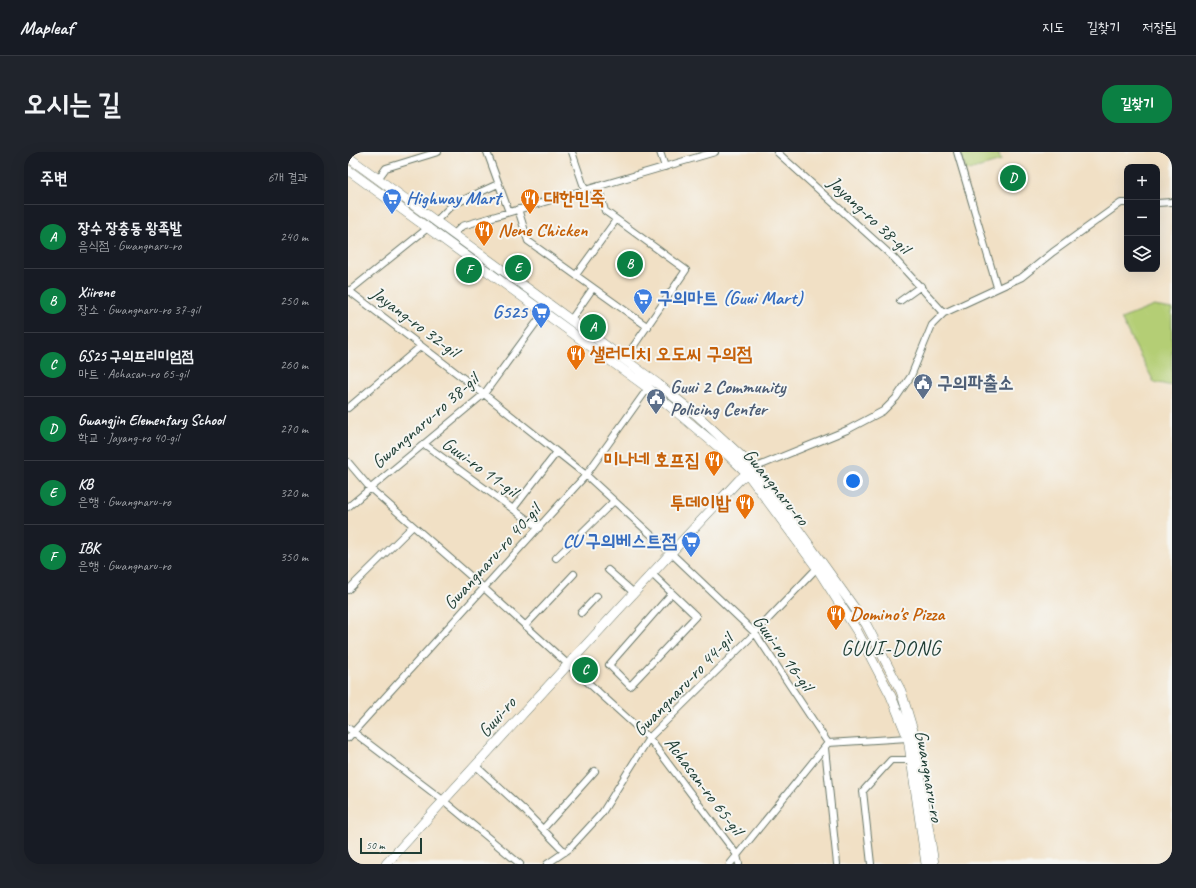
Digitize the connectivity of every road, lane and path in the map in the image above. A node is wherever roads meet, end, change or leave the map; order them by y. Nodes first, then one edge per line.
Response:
1 (438, 152) edge
2 (487, 152) edge
3 (572, 152) edge
4 (660, 152) edge
5 (715, 152) edge
6 (776, 152) edge
7 (956, 152) edge
8 (348, 157) edge
9 (665, 167) junction
10 (348, 170) edge
11 (378, 179) junction
12 (498, 184) junction
13 (598, 186) junction
14 (585, 190) junction
15 (1172, 202) edge
16 (1124, 203) edge
17 (1160, 203) edge
18 (518, 210) junction
19 (509, 212) junction
20 (616, 220) junction
21 (436, 221) junction
22 (429, 227) junction
23 (454, 234) junction
24 (576, 275) junction
25 (921, 286) junction
26 (998, 287) junction
27 (593, 288) junction
28 (348, 291) edge
29 (900, 301) dead end
30 (544, 312) junction
31 (944, 313) junction
32 (570, 321) junction
33 (648, 327) junction
34 (421, 346) junction
35 (624, 360) junction
36 (648, 388) junction
37 (484, 394) junction
38 (348, 408) edge
39 (424, 444) junction
40 (557, 452) junction
41 (348, 462) edge
42 (750, 470) junction
43 (586, 476) junction
44 (370, 488) junction
45 (614, 501) junction
46 (348, 507) edge
47 (513, 509) junction
48 (413, 526) junction
49 (539, 528) junction
50 (671, 553) junction
51 (556, 558) dead end
52 (817, 568) junction
53 (608, 570) dead end
54 (574, 574) dead end
55 (652, 574) junction
56 (484, 588) junction
57 (348, 590) edge
58 (634, 593) junction
59 (672, 593) junction
60 (597, 596) dead end
61 (581, 613) dead end
62 (525, 626) junction
63 (755, 633) junction
64 (567, 665) junction
65 (348, 728) edge
66 (354, 732) junction
67 (348, 738) edge
68 (649, 738) junction
69 (908, 738) junction
70 (827, 746) junction
71 (911, 760) junction
72 (476, 766) junction
73 (594, 771) dead end
74 (444, 801) junction
75 (543, 828) junction
76 (565, 852) junction
77 (737, 855) junction
78 (386, 864) edge
79 (520, 864) edge
80 (547, 864) edge
81 (730, 864) edge
82 (739, 864) edge
83 (837, 864) edge
84 (871, 864) edge
85 (926, 864) edge
86 (934, 864) edge

1 - 11 street
2 - 12 street
3 - 14 street
4 - 9 street
5 - 9 street
6 - 25 street, Jayang-ro 38-gil
7 - 26 street
8 - 11 main road, Gwangnaru-ro
9 - 13 street
10 - 22 main road, Gwangnaru-ro
11 - 21 main road, Gwangnaru-ro
12 - 19 street
12 - 21 street
13 - 14 street
13 - 20 street
14 - 18 street
15 - 17 street
16 - 26 street
18 - 19 street
18 - 24 street
19 - 23 street
20 - 24 street
20 - 33 street
21 - 23 main road, Gwangnaru-ro
22 - 28 street
22 - 30 main road, Gwangnaru-ro
23 - 32 main road, Gwangnaru-ro
24 - 27 street
25 - 29 street
25 - 31 street, Jayang-ro 38-gil
26 - 31 street
27 - 32 street
27 - 33 street
28 - 34 street, Jayang-ro 32-gil
30 - 36 main road, Gwangnaru-ro
30 - 37 street, Gwangnaru-ro 38-gil
31 - 42 street
32 - 35 main road, Gwangnaru-ro
33 - 35 street
34 - 37 street, Jayang-ro 32-gil
34 - 38 street
35 - 42 main road, Gwangnaru-ro
36 - 42 main road, Gwangnaru-ro
36 - 43 street, Gwangnaru-ro 40-gil
37 - 39 street, Gwangnaru-ro 38-gil
37 - 40 street, Jayang-ro 32-gil
39 - 44 street, Gwangnaru-ro 38-gil
39 - 47 street, Guui-ro 11-gil
40 - 43 street, Jayang-ro 32-gil
40 - 47 street
41 - 44 street, Achasan-ro 65-gil
42 - 50 main road, Guui-ro
42 - 52 main road, Gwangnaru-ro
42 - 86 main road, Gwangnaru-ro
43 - 45 street, Jayang-ro 32-gil
43 - 49 street, Gwangnaru-ro 40-gil
44 - 46 street, Gwangnaru-ro 38-gil
44 - 48 street, Achasan-ro 65-gil
45 - 50 street, Jayang-ro 32-gil
45 - 51 street
47 - 49 street, Guui-ro 11-gil
48 - 56 street, Achasan-ro 65-gil
48 - 57 street
49 - 56 street, Gwangnaru-ro 40-gil
50 - 55 main road, Guui-ro
50 - 63 street, Guui-ro 16-gil
52 - 63 street, Gwangnaru-ro 44-gil
52 - 69 main road, Gwangnaru-ro
53 - 58 street
54 - 62 street
55 - 58 main road, Guui-ro
55 - 59 street
56 - 62 street, Achasan-ro 65-gil
56 - 66 street, Gwangnaru-ro 40-gil
58 - 64 main road, Guui-ro
59 - 59 street
60 - 61 street
62 - 64 street, Achasan-ro 65-gil
63 - 68 street, Gwangnaru-ro 44-gil
63 - 70 street, Guui-ro 16-gil
64 - 68 street, Achasan-ro 65-gil
64 - 72 main road, Guui-ro
65 - 66 street
66 - 67 street, Gwangnaru-ro 40-gil
66 - 74 street
68 - 76 street, Gwangnaru-ro 44-gil
68 - 77 street, Achasan-ro 65-gil
69 - 70 street
69 - 71 main road, Gwangnaru-ro
70 - 77 street
70 - 83 street, Guui-ro 16-gil
71 - 84 street
71 - 85 main road, Gwangnaru-ro
72 - 74 main road, Guui-ro
72 - 75 street
73 - 75 street
74 - 78 main road, Guui-ro
74 - 79 street
75 - 76 street
76 - 80 street, Gwangnaru-ro 44-gil
77 - 81 street
77 - 82 street, Achasan-ro 65-gil

